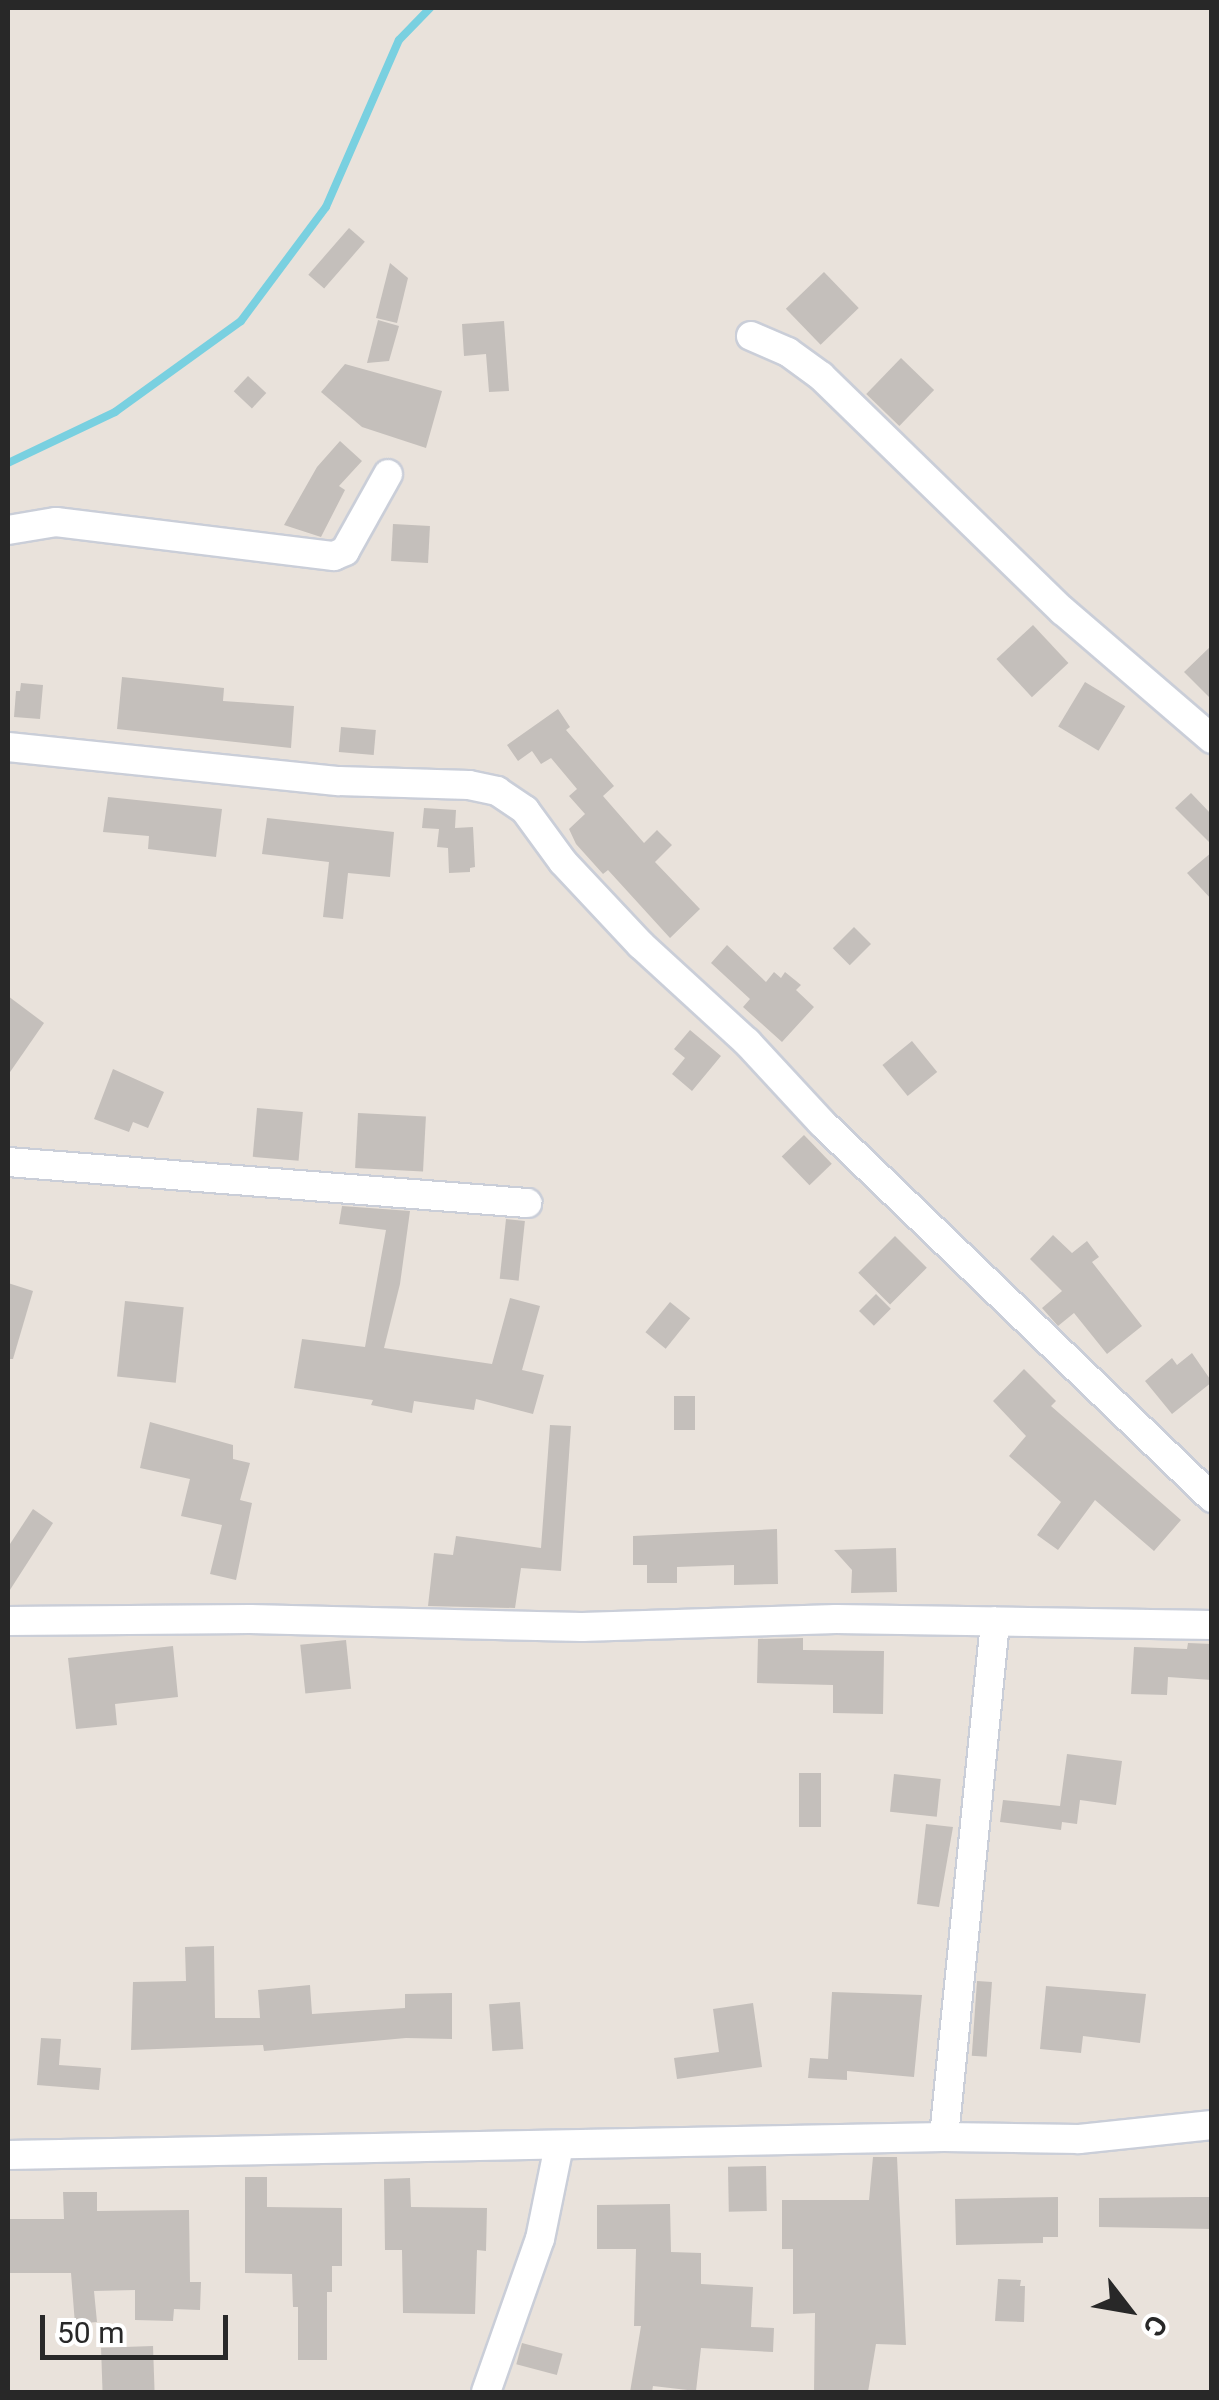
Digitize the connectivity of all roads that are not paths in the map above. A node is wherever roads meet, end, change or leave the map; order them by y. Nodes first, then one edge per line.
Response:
1 (751, 336) dead end
2 (388, 474) dead end
3 (8, 530) edge
4 (1212, 738) edge
5 (8, 747) edge
6 (8, 1162) edge
7 (527, 1202) dead end
8 (1212, 1498) edge
9 (8, 1621) edge
10 (995, 1622) junction
11 (1212, 1624) edge
12 (1212, 2126) edge
13 (944, 2137) junction
14 (559, 2146) junction
15 (8, 2156) edge
16 (486, 2392) edge

1 - 4 street
2 - 3 street
5 - 8 street
6 - 7 street
9 - 10 street
10 - 11 street
10 - 13 street
12 - 13 street
13 - 14 street
14 - 15 street
14 - 16 street

